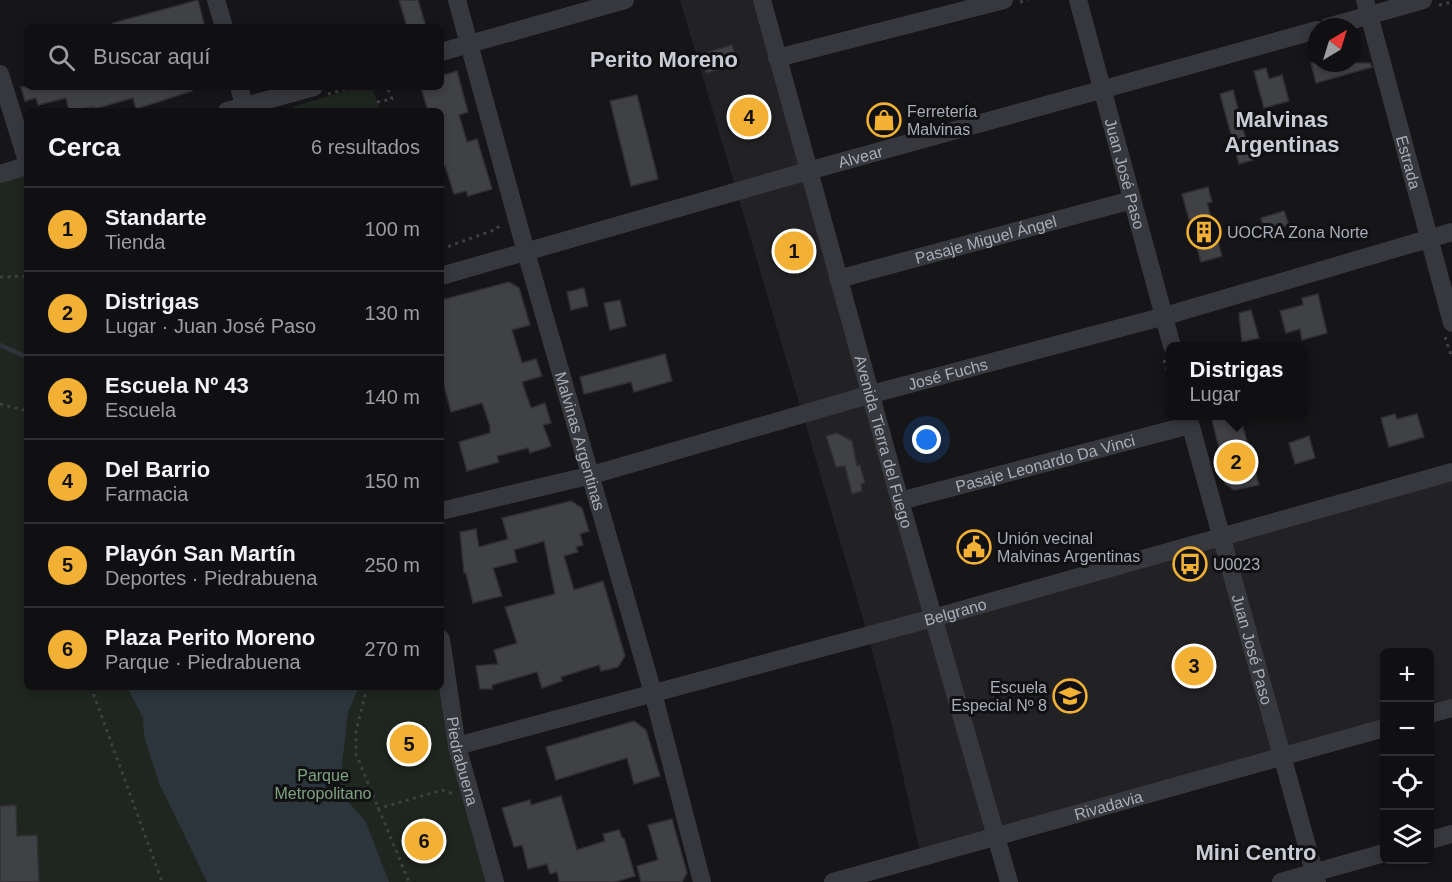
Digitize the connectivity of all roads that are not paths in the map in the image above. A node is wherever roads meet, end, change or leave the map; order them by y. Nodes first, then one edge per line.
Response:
1 (216, 0) edge
2 (457, 0) edge
3 (625, 0) edge
4 (762, 0) edge
5 (1004, 0) edge
6 (1078, 0) edge
7 (1424, 0) edge
8 (1367, 8) edge
9 (1346, 18) edge
10 (223, 24) edge
11 (1308, 32) edge
12 (470, 44) junction
13 (444, 51) edge
14 (777, 58) junction
15 (0, 74) edge
16 (239, 90) edge
17 (304, 90) edge
18 (1101, 90) junction
19 (239, 108) edge
20 (242, 108) edge
21 (5, 113) edge
22 (24, 157) edge
23 (24, 165) edge
24 (808, 171) junction
25 (0, 174) edge
26 (1132, 200) junction
27 (1452, 232) edge
28 (1430, 239) junction
29 (526, 252) junction
30 (444, 275) edge
31 (838, 279) junction
32 (1165, 316) junction
33 (1452, 323) edge
34 (1171, 342) edge
35 (872, 394) junction
36 (1189, 420) edge
37 (1452, 472) edge
38 (592, 475) junction
39 (900, 501) junction
40 (444, 510) edge
41 (1222, 536) junction
42 (933, 618) junction
43 (444, 658) edge
44 (653, 693) junction
45 (1452, 708) edge
46 (1434, 713) edge
47 (1380, 729) edge
48 (458, 746) junction
49 (1285, 757) junction
50 (1452, 834) edge
51 (997, 837) junction
52 (1434, 839) edge
53 (1380, 854) edge
54 (1316, 877) edge
55 (495, 882) edge
56 (702, 882) edge
57 (833, 882) edge
58 (1010, 882) edge
59 (1281, 882) edge

1 - 10 street
2 - 12 street, Malvinas Argentinas
3 - 12 street
4 - 14 street, Avenida Tierra del Fuego
5 - 14 street
6 - 18 street, Juan José Paso
7 - 8 street
8 - 9 street
8 - 28 street, Estrada
11 - 18 street, Alvear
12 - 13 street
12 - 29 street, Malvinas Argentinas
14 - 24 street, Avenida Tierra del Fuego
15 - 21 street
16 - 19 street
17 - 20 street
18 - 24 street, Alvear
18 - 26 street, Juan José Paso
21 - 22 street
23 - 25 street
24 - 29 street, Alvear
24 - 31 street, Avenida Tierra del Fuego
26 - 31 street, Pasaje Miguel Ángel
26 - 32 street, Juan José Paso
27 - 28 street, José Fuchs
28 - 32 street, José Fuchs
28 - 33 street, Estrada
29 - 30 street, Alvear
29 - 38 street, Malvinas Argentinas
31 - 35 street, Avenida Tierra del Fuego
32 - 34 street, Juan José Paso
32 - 35 street, José Fuchs
35 - 38 street, José Fuchs
35 - 39 street, Avenida Tierra del Fuego
36 - 39 street, Pasaje Leonardo Da Vinci
36 - 41 street, Juan José Paso
37 - 41 street, Belgrano
38 - 40 street, José Fuchs
38 - 44 street, Malvinas Argentinas
39 - 42 street, Avenida Tierra del Fuego
41 - 42 street, Belgrano
41 - 49 street, Juan José Paso
42 - 44 street, Belgrano
42 - 51 street, Avenida Tierra del Fuego
43 - 48 street, Piedrabuena
44 - 48 street, Belgrano
44 - 56 street, Malvinas Argentinas
45 - 46 street
47 - 49 street, Rivadavia
48 - 55 street, Piedrabuena
49 - 51 street, Rivadavia
49 - 54 street, Juan José Paso
50 - 52 street
51 - 57 street, Rivadavia
51 - 58 street, Avenida Tierra del Fuego
53 - 54 street
54 - 59 street

